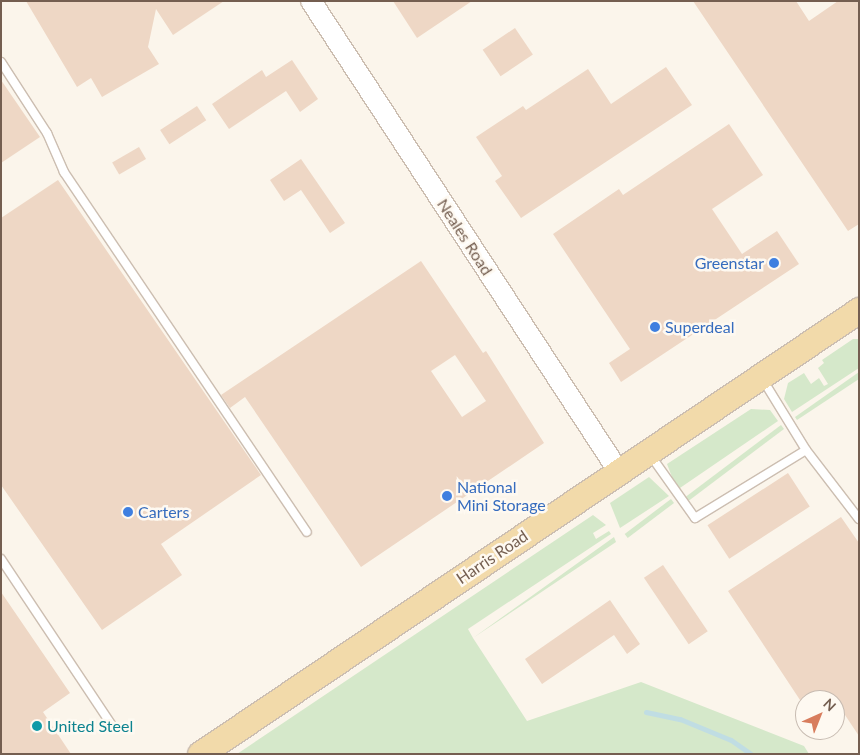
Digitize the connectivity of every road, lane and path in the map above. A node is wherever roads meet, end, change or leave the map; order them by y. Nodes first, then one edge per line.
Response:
1 (311, 1) edge
2 (1, 62) edge
3 (859, 310) edge
4 (760, 376) junction
5 (806, 450) junction
6 (648, 452) junction
7 (619, 472) junction
8 (859, 520) edge
9 (307, 532) dead end
10 (1, 559) edge
11 (113, 727) dead end
12 (200, 754) edge

1 - 7 street, Neales Road
2 - 9 lane
3 - 4 main road, Harris Road
4 - 5 lane
4 - 6 main road, Harris Road
5 - 6 lane
5 - 8 lane
6 - 7 main road, Harris Road
7 - 12 main road, Harris Road
10 - 11 lane

